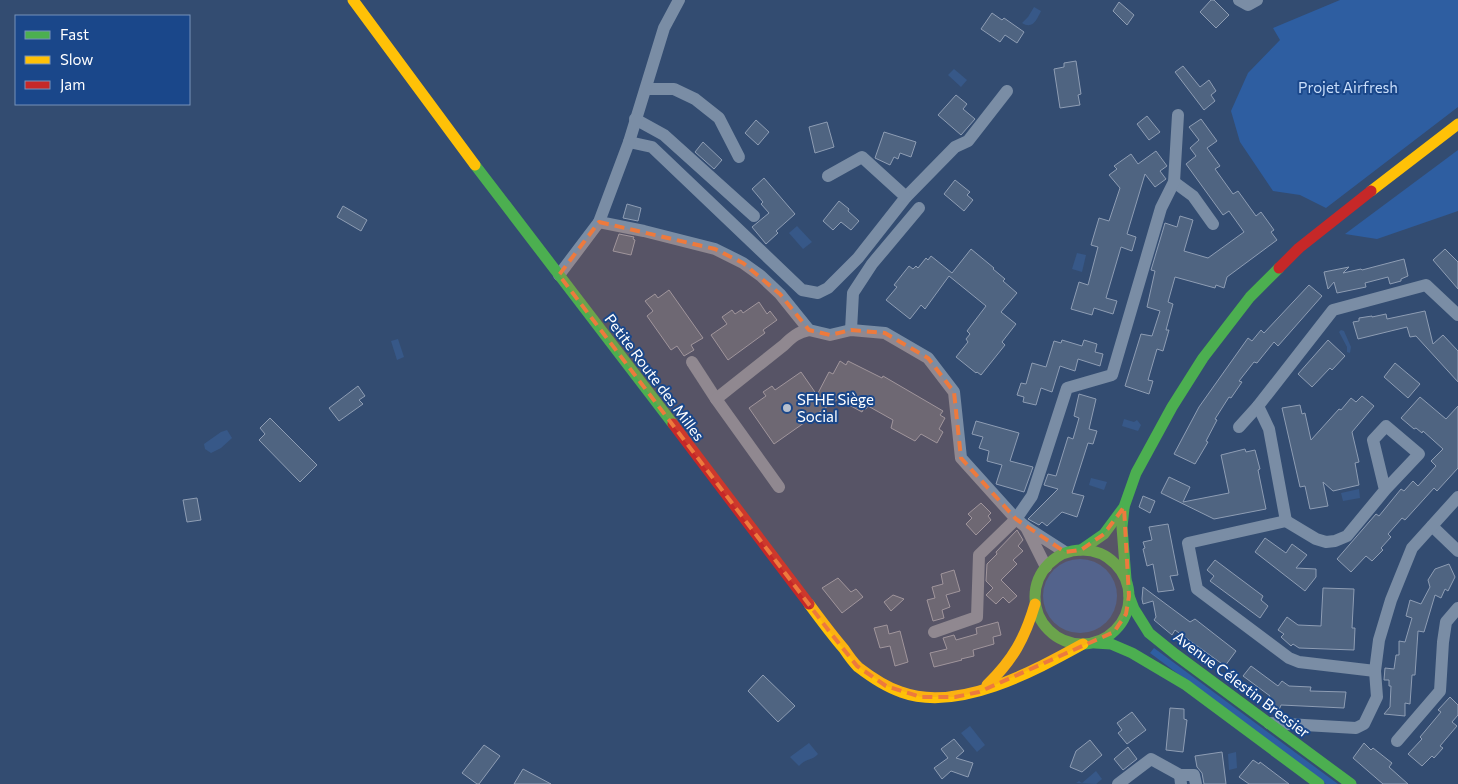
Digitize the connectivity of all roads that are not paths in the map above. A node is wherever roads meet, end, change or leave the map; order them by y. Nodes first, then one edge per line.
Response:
1 (353, 0) edge
2 (679, 0) edge
3 (1239, 0) edge
4 (1257, 0) edge
5 (646, 89) junction
6 (1007, 91) dead end
7 (1178, 115) dead end
8 (635, 119) junction
9 (1458, 124) edge
10 (628, 142) junction
11 (739, 158) dead end
12 (828, 176) dead end
13 (1174, 182) junction
14 (906, 197) junction
15 (919, 208) dead end
16 (754, 216) dead end
17 (599, 222) junction
18 (1213, 224) dead end
19 (560, 276) junction
20 (1458, 315) edge
21 (809, 330) junction
22 (851, 330) junction
23 (692, 362) dead end
24 (716, 399) junction
25 (1258, 406) junction
26 (1239, 427) dead end
27 (779, 487) dead end
28 (1385, 490) junction
29 (1458, 497) edge
30 (1124, 507) junction
31 (1016, 519) junction
32 (1286, 520) junction
33 (1432, 526) junction
34 (1026, 527) junction
35 (1081, 550) junction
36 (1458, 551) edge
37 (1065, 552) junction
38 (1046, 567) junction
39 (1126, 580) junction
40 (1129, 596) junction
41 (1035, 604) junction
42 (1458, 608) edge
43 (934, 632) dead end
44 (1095, 643) junction
45 (1083, 644) junction
46 (1376, 671) junction
47 (980, 692) junction
48 (1269, 722) junction
49 (1397, 741) dead end
50 (1180, 779) edge
51 (1118, 784) edge
52 (1196, 784) edge
53 (1319, 784) edge
54 (1351, 784) edge

1 - 19 main road, Petite Route des Milles
2 - 5 street
3 - 4 street
5 - 8 street
5 - 11 street
6 - 14 street
7 - 13 street
8 - 10 street
8 - 16 street
9 - 30 main road
10 - 14 street
10 - 17 street
12 - 14 street
13 - 18 street
13 - 31 street
15 - 22 street
17 - 19 street
17 - 21 street
19 - 47 main road, Petite Route des Milles
20 - 25 street
21 - 22 street
21 - 24 street
22 - 31 street
23 - 24 street
24 - 27 street
25 - 26 street
25 - 32 street
28 - 28 street
28 - 32 street
29 - 33 street
30 - 35 main road
30 - 39 main road
31 - 34 street
31 - 43 street
32 - 46 street
33 - 36 street
33 - 46 street
34 - 37 street
34 - 38 street
35 - 37 main road
35 - 39 main road
37 - 38 main road
38 - 41 main road
39 - 40 main road
40 - 44 main road
40 - 48 main road, Avenue Célestin Bressier
41 - 45 main road
41 - 47 main road
42 - 49 street
44 - 45 main road
44 - 53 main road
45 - 47 main road, Petite Route des Milles
46 - 48 street
48 - 54 main road, Avenue Célestin Bressier
50 - 51 street
50 - 52 street

